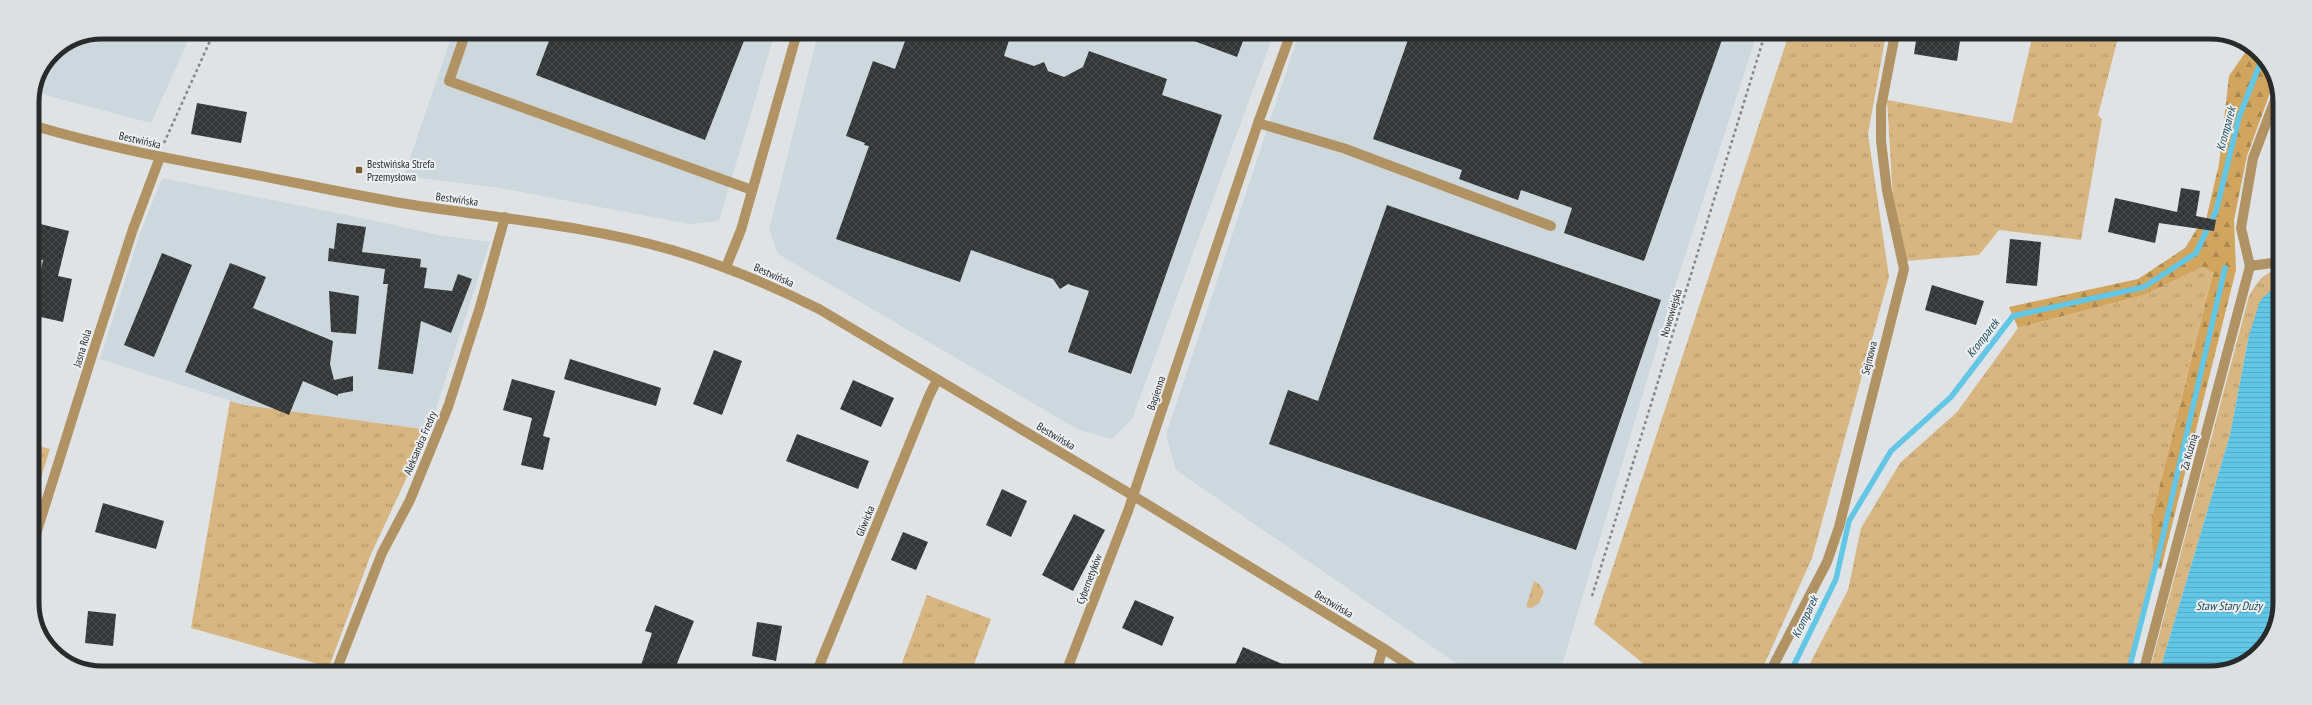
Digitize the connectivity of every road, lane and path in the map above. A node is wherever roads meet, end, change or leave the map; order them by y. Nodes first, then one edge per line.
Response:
1 (211, 39) edge
2 (464, 39) edge
3 (795, 39) edge
4 (1289, 39) edge
5 (1763, 39) edge
6 (1893, 39) edge
7 (2273, 105) edge
8 (1258, 123) junction
9 (39, 127) edge
10 (160, 157) junction
11 (752, 190) junction
12 (505, 217) junction
13 (1551, 226) dead end
14 (2273, 263) edge
15 (2250, 266) junction
16 (726, 267) junction
17 (937, 380) junction
18 (1132, 495) junction
19 (39, 525) edge
20 (1592, 596) dead end
21 (1383, 648) junction
22 (338, 666) edge
23 (819, 666) edge
24 (1068, 666) edge
25 (1378, 666) edge
26 (1410, 666) edge
27 (1773, 666) edge
28 (2145, 666) edge

1 - 10 path
2 - 11 street
3 - 11 street
4 - 8 street, Bagienna
5 - 20 path, Nowowiejska
6 - 27 street, Sejmowa
7 - 15 street
8 - 13 street
8 - 18 street, Bagienna
9 - 10 street, Bestwińska
10 - 12 street, Bestwińska
10 - 19 street, Jasna Rola
11 - 16 street
12 - 16 street, Bestwińska
12 - 22 street, Aleksandra Fredry
14 - 15 street
15 - 28 street, Za Kuźnią
16 - 17 street, Bestwińska
17 - 18 street, Bestwińska
17 - 23 street, Gliwicka
18 - 21 street, Bestwińska
18 - 24 street, Cybernetyków
21 - 25 street
21 - 26 street, Bestwińska

